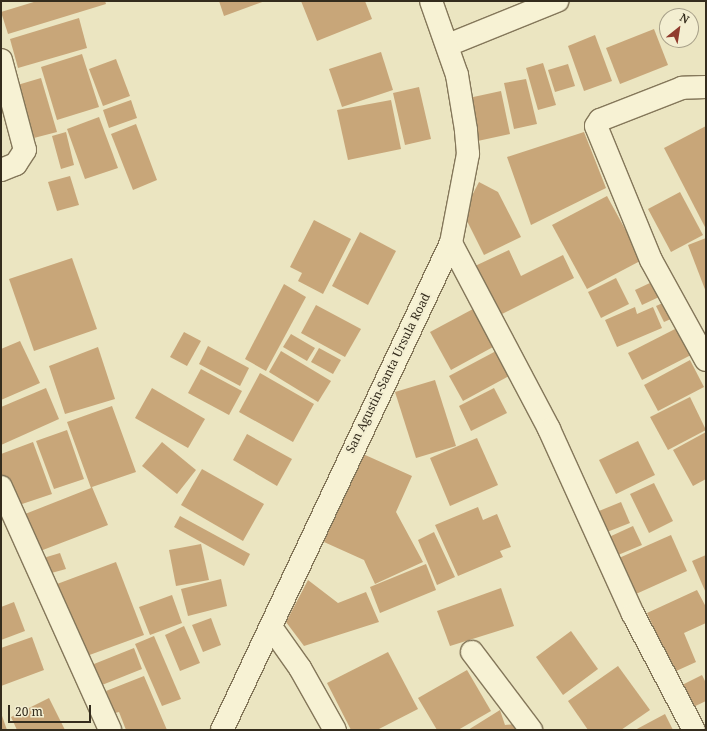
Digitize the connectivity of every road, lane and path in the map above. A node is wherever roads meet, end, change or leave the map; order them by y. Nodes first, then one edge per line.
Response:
1 (431, 1) edge
2 (557, 1) edge
3 (448, 46) junction
4 (1, 60) edge
5 (706, 87) edge
6 (1, 170) edge
7 (451, 243) junction
8 (706, 360) edge
9 (1, 487) edge
10 (271, 627) junction
11 (472, 652) dead end
12 (110, 730) edge
13 (222, 730) edge
14 (334, 730) edge
15 (531, 730) edge
16 (694, 730) edge

1 - 3 street, San Agustin-Santa Ursula Road
2 - 3 street
3 - 7 street, San Agustin-Santa Ursula Road
4 - 6 street
5 - 8 street
7 - 10 street, San Agustin-Santa Ursula Road
7 - 16 street
9 - 12 street
10 - 13 street, San Agustin-Santa Ursula Road
10 - 14 street
11 - 15 street

